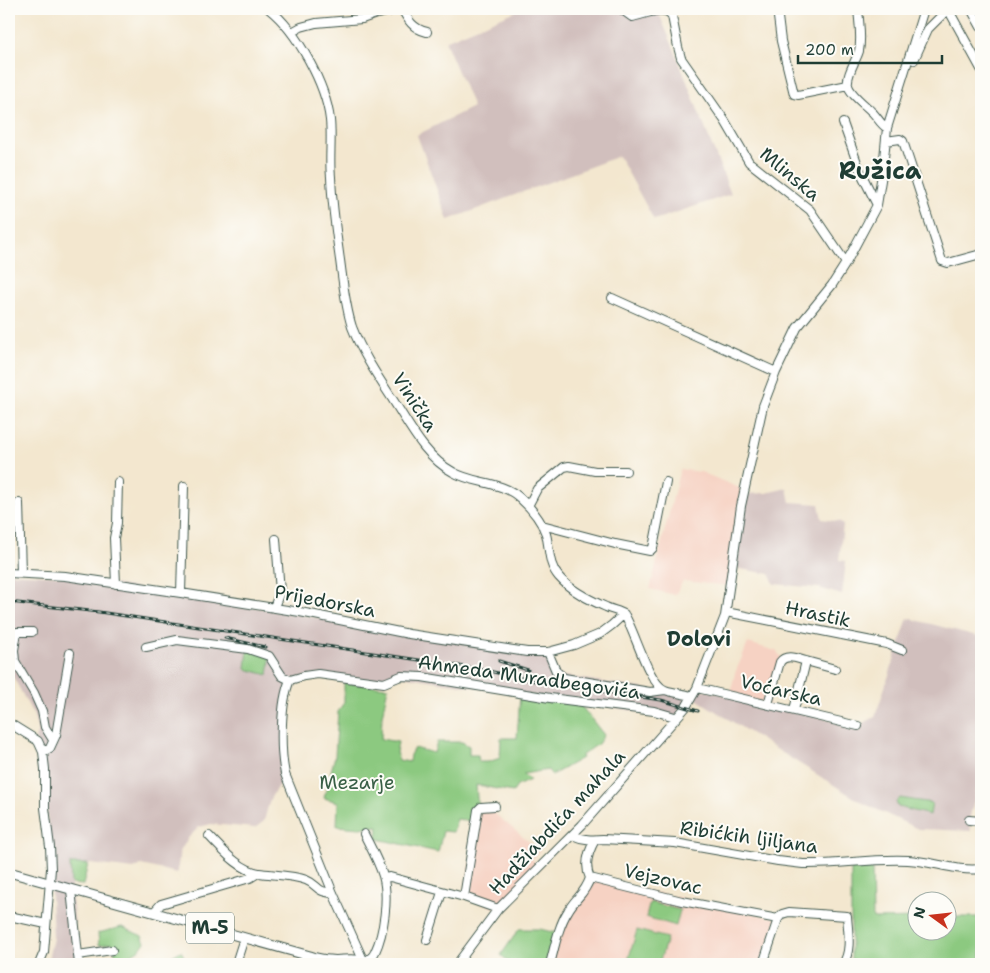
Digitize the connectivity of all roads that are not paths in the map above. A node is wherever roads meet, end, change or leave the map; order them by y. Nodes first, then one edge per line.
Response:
1 (269, 9) edge
2 (402, 9) edge
3 (621, 9) edge
4 (777, 9) edge
5 (858, 9) edge
6 (948, 9) edge
7 (971, 9) edge
8 (923, 12) edge
9 (981, 27) edge
10 (928, 29) junction
11 (292, 32) junction
12 (426, 32) dead end
13 (981, 68) edge
14 (848, 85) junction
15 (901, 86) junction
16 (843, 123) dead end
17 (887, 128) junction
18 (886, 142) junction
19 (876, 205) junction
20 (981, 254) edge
21 (846, 263) junction
22 (612, 298) dead end
23 (776, 372) junction
24 (626, 471) dead end
25 (118, 482) dead end
26 (666, 482) dead end
27 (184, 486) dead end
28 (20, 503) dead end
29 (528, 506) junction
30 (542, 524) junction
31 (276, 539) dead end
32 (9, 573) edge
33 (21, 573) junction
34 (116, 584) junction
35 (181, 593) junction
36 (274, 607) junction
37 (726, 612) junction
38 (624, 614) junction
39 (32, 632) dead end
40 (146, 647) dead end
41 (902, 650) dead end
42 (548, 652) junction
43 (70, 653) dead end
44 (806, 661) junction
45 (835, 669) dead end
46 (290, 680) junction
47 (697, 688) junction
48 (665, 690) junction
49 (692, 696) junction
50 (768, 704) junction
51 (794, 710) junction
52 (675, 717) junction
53 (9, 723) edge
54 (858, 726) dead end
55 (53, 740) junction
56 (43, 752) junction
57 (495, 806) dead end
58 (969, 820) dead end
59 (981, 820) edge
60 (364, 834) dead end
61 (572, 835) junction
62 (208, 836) dead end
63 (595, 840) junction
64 (981, 869) edge
65 (9, 872) edge
66 (258, 873) junction
67 (384, 878) junction
68 (590, 878) junction
69 (53, 885) junction
70 (71, 890) junction
71 (442, 892) junction
72 (333, 893) junction
73 (464, 897) junction
74 (498, 909) junction
75 (154, 912) junction
76 (9, 916) edge
77 (778, 919) junction
78 (46, 924) junction
79 (244, 938) junction
80 (427, 940) dead end
81 (112, 950) dead end
82 (78, 955) junction
83 (365, 963) edge
84 (40, 964) edge
85 (79, 964) edge
86 (234, 964) edge
87 (457, 964) edge
88 (550, 964) edge
89 (763, 964) edge
90 (843, 964) edge

1 - 11 street, Vinička
2 - 11 street
2 - 12 street
3 - 21 street, Mlinska
4 - 14 street
5 - 14 street
6 - 10 street
6 - 13 street
7 - 9 street
8 - 10 street
8 - 15 street
10 - 15 street
11 - 29 street, Vinička
14 - 17 street
15 - 17 street, Hadžiabdića mahala
16 - 19 street
17 - 18 street, Hadžiabdića mahala
18 - 19 street, Hadžiabdića mahala
18 - 20 street
19 - 21 street, Hadžiabdića mahala
21 - 23 street, Hadžiabdića mahala
22 - 23 street
23 - 37 street, Hadžiabdića mahala
24 - 29 street
25 - 34 street
26 - 30 street
27 - 35 street
28 - 33 street
29 - 30 street, Vinička
30 - 38 street, Vinička
31 - 36 street
32 - 33 street, Prijedorska
33 - 34 street, Prijedorska
34 - 35 street, Prijedorska
35 - 36 street, Prijedorska
36 - 42 street, Prijedorska
37 - 41 street, Hrastik
37 - 47 street, Hadžiabdića mahala
38 - 42 street, Prijedorska
38 - 48 street
39 - 55 street
40 - 46 street
42 - 48 street
43 - 55 street
44 - 45 street
44 - 50 street
44 - 51 street
46 - 52 street, Ahmeda Muradbegovića
46 - 72 street
47 - 49 street, Hadžiabdića mahala
47 - 50 street, Voćarska
48 - 49 street
49 - 52 street, Hadžiabdića mahala
50 - 51 street, Voćarska
51 - 54 street, Voćarska
52 - 61 street, Hadžiabdića mahala
53 - 56 street
55 - 56 street
56 - 69 street
57 - 73 street
58 - 59 street
60 - 67 street
61 - 63 street, Ribićkih ljiljana
61 - 74 street, Hadžiabdića mahala
62 - 66 street
63 - 64 street, Ribićkih ljiljana
63 - 68 street
65 - 69 main road, M-5
66 - 72 street
66 - 75 street
67 - 71 street
67 - 83 street
68 - 77 street, Vejzovac
68 - 88 street
69 - 70 main road, M-5
69 - 78 street
70 - 75 main road, M-5
70 - 82 street
71 - 73 street
71 - 80 street
72 - 83 street
73 - 74 street
74 - 87 street, Hadžiabdića mahala
75 - 79 main road, M-5
76 - 78 street
77 - 89 street
77 - 90 street
78 - 84 street
79 - 83 main road, M-5
79 - 86 street
81 - 82 street
82 - 85 street

